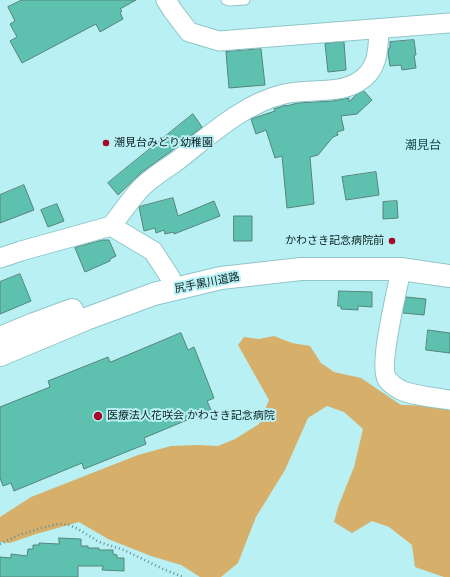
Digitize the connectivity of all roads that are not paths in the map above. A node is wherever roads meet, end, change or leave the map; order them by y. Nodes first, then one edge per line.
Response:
1 (166, 0) edge
2 (226, 0) edge
3 (245, 0) edge
4 (450, 23) edge
5 (380, 29) junction
6 (111, 226) junction
7 (0, 258) edge
8 (450, 264) edge
9 (401, 269) junction
10 (450, 276) edge
11 (172, 284) junction
12 (0, 338) edge
13 (0, 355) edge
14 (450, 400) edge

1 - 5 street
2 - 3 lane
4 - 5 street
5 - 6 street
6 - 7 street
6 - 11 street
8 - 11 main road, 尻手黒川道路
9 - 10 main road, 尻手黒川道路
9 - 11 main road, 尻手黒川道路
9 - 14 street
11 - 12 main road, 尻手黒川道路
11 - 13 main road, 尻手黒川道路

